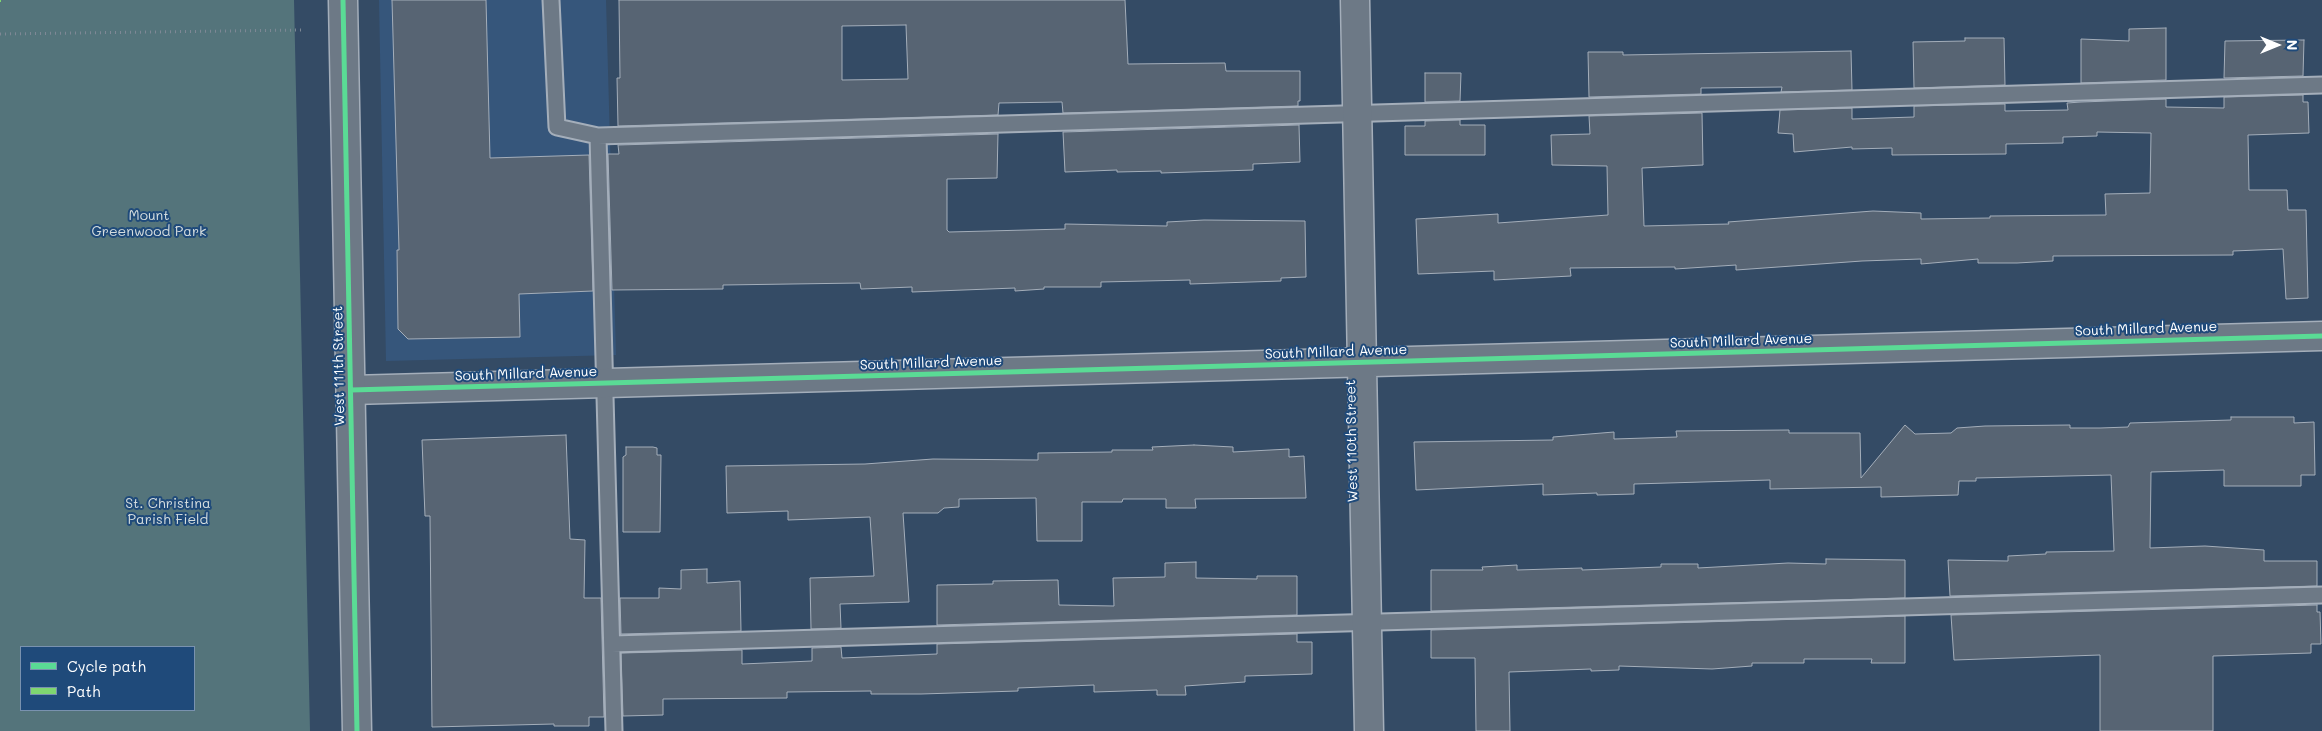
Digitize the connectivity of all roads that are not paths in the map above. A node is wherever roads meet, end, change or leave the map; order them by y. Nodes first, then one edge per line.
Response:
1 (342, 0) edge
2 (551, 0) edge
3 (1355, 0) edge
4 (2322, 85) edge
5 (1357, 112) junction
6 (598, 136) junction
7 (2322, 336) edge
8 (1362, 362) junction
9 (605, 383) junction
10 (351, 390) junction
11 (2322, 595) edge
12 (1367, 622) junction
13 (612, 644) junction
14 (357, 731) edge
15 (614, 731) edge
16 (1369, 731) edge

1 - 10 street, West 111th Street
2 - 6 lane
3 - 5 street, West 110th Street
4 - 5 lane
5 - 6 lane
5 - 8 street, West 110th Street
6 - 9 lane
7 - 8 street, South Millard Avenue
8 - 9 street, South Millard Avenue
8 - 12 street, West 110th Street
9 - 10 street, South Millard Avenue
9 - 13 lane
10 - 14 street, West 111th Street
11 - 12 lane
12 - 13 lane
12 - 16 street, West 110th Street
13 - 15 lane

